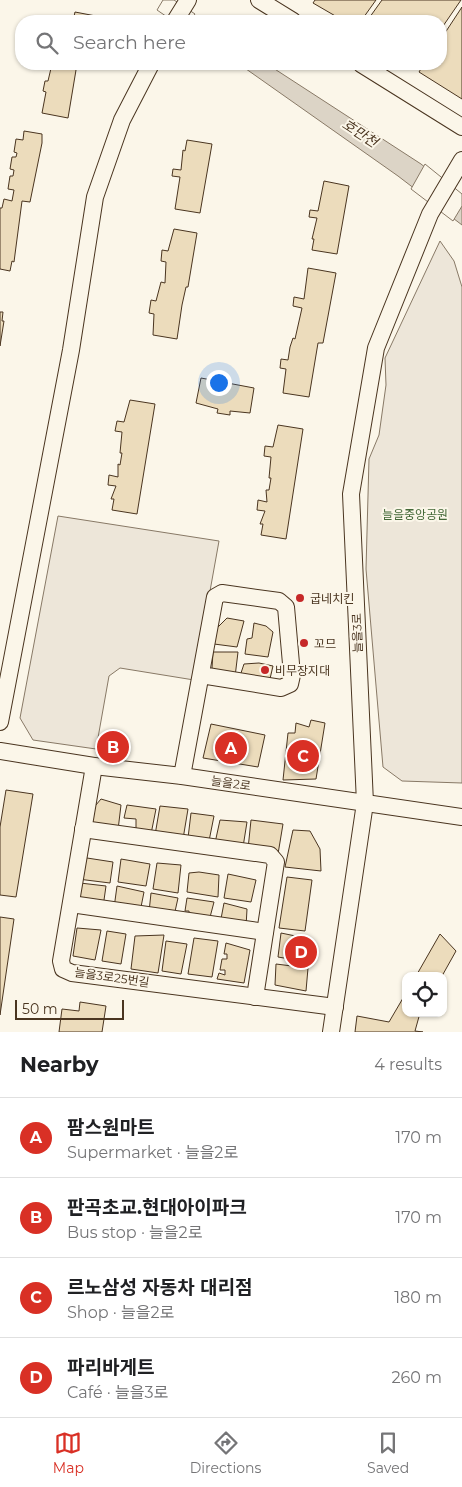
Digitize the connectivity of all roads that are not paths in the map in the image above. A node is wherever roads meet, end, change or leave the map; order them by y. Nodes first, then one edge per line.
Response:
1 (188, 0) edge
2 (259, 0) edge
3 (179, 15) edge
4 (283, 15) edge
5 (148, 70) edge
6 (371, 70) edge
7 (462, 127) edge
8 (460, 163) edge
9 (201, 675) junction
10 (0, 722) edge
11 (0, 751) edge
12 (94, 766) junction
13 (182, 776) junction
14 (365, 803) junction
15 (462, 817) edge
16 (83, 829) junction
17 (71, 904) junction
18 (265, 932) junction
19 (256, 997) junction
20 (335, 1007) junction
21 (331, 1032) edge

1 - 3 street
2 - 4 street
5 - 10 street
6 - 7 street
8 - 14 street, 늘을3로
9 - 9 street
9 - 13 street
11 - 12 street, 늘을2로
12 - 13 street, 늘을2로
12 - 16 street, 늘을3로25번길
13 - 14 street, 늘을2로
14 - 15 street, 늘을2로
14 - 20 street, 늘을3로
16 - 17 street, 늘을3로25번길
16 - 18 street
17 - 18 street
17 - 19 street, 늘을3로25번길
18 - 19 street
19 - 20 street, 늘을3로25번길
20 - 21 street, 늘을3로

